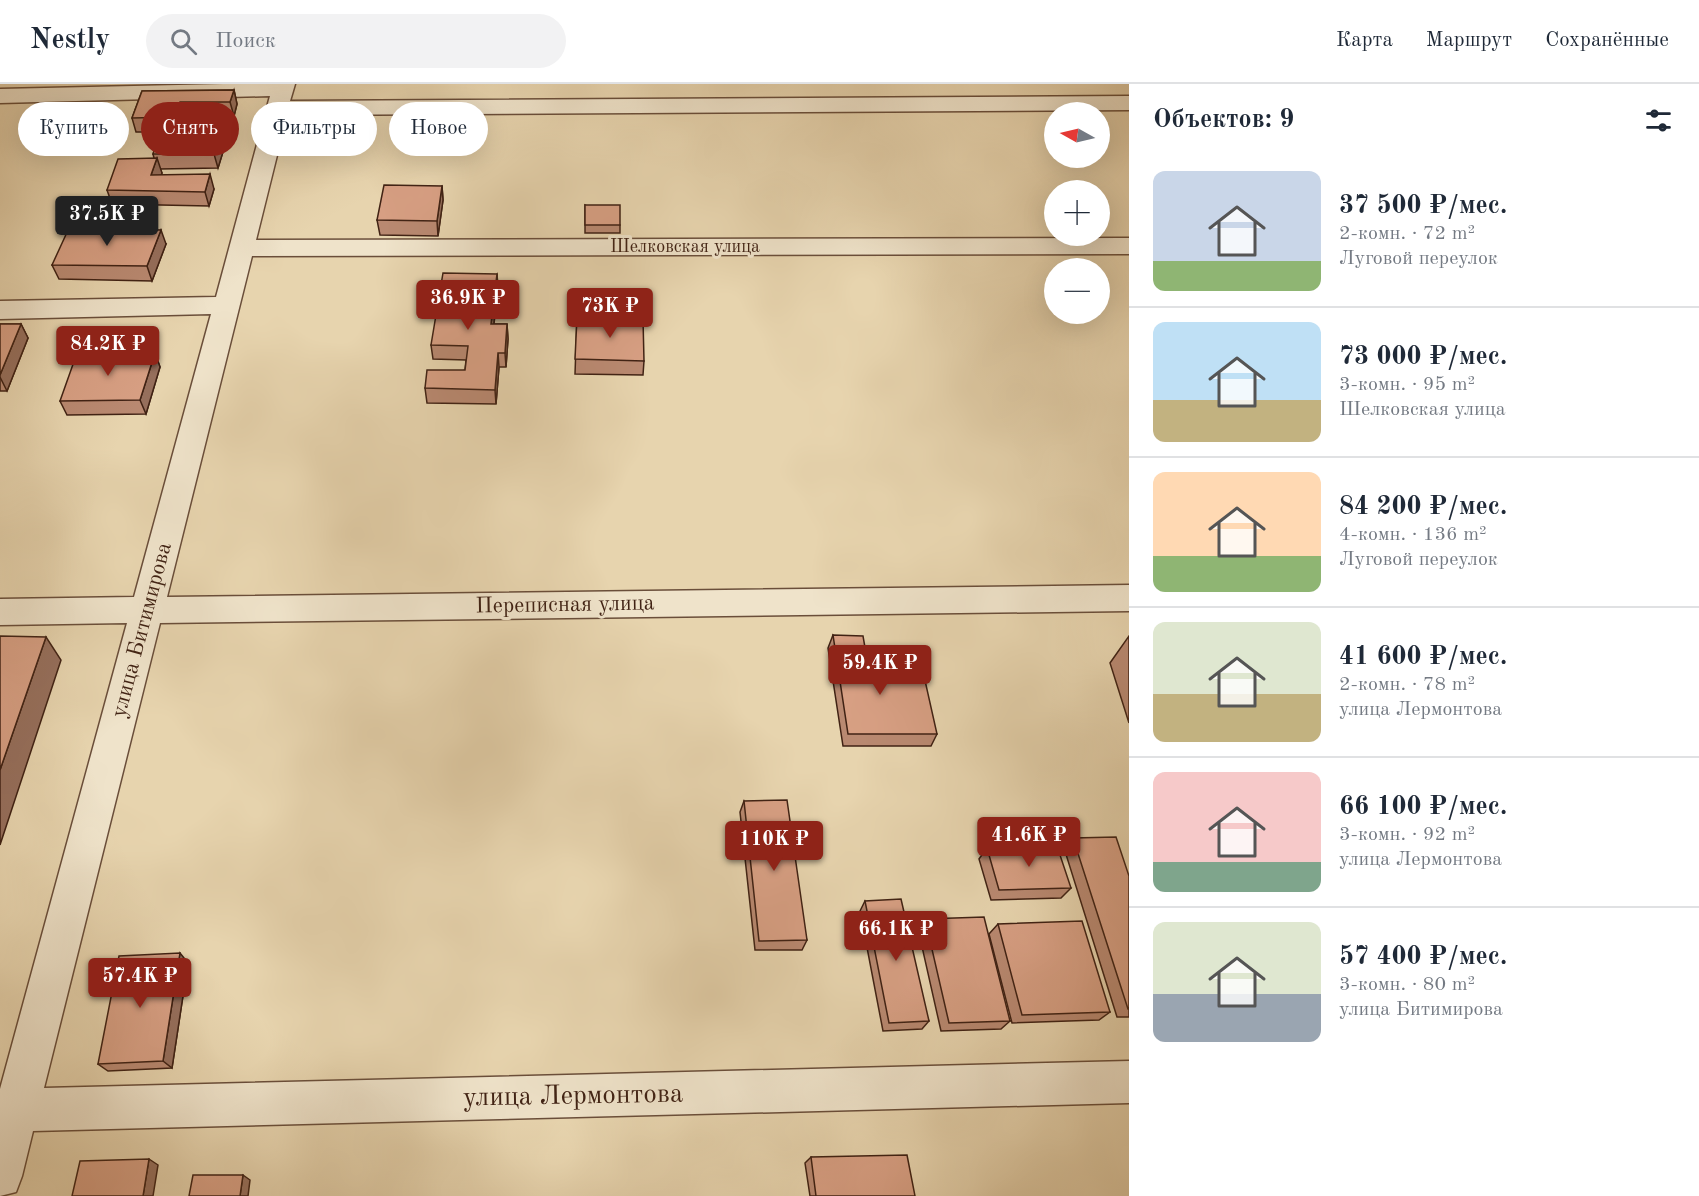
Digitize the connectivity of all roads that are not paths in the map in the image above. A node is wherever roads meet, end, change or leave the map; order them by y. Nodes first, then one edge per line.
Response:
1 (282, 94) edge
2 (0, 96) edge
3 (1129, 103) edge
4 (1129, 246) edge
5 (241, 248) junction
6 (226, 305) junction
7 (0, 310) edge
8 (1129, 598) edge
9 (147, 611) junction
10 (0, 612) edge
11 (1129, 1082) edge
12 (9, 1110) edge
13 (0, 1176) edge

1 - 2 street
1 - 3 street
1 - 5 street, улица Битимирова
4 - 5 street, Шелковская улица
5 - 6 street, улица Битимирова
6 - 7 street
6 - 9 street, улица Битимирова
8 - 9 street, Переписная улица
9 - 10 street, Переписная улица
9 - 12 street, улица Битимирова
11 - 12 street, улица Лермонтова
12 - 13 street, улица Битимирова

